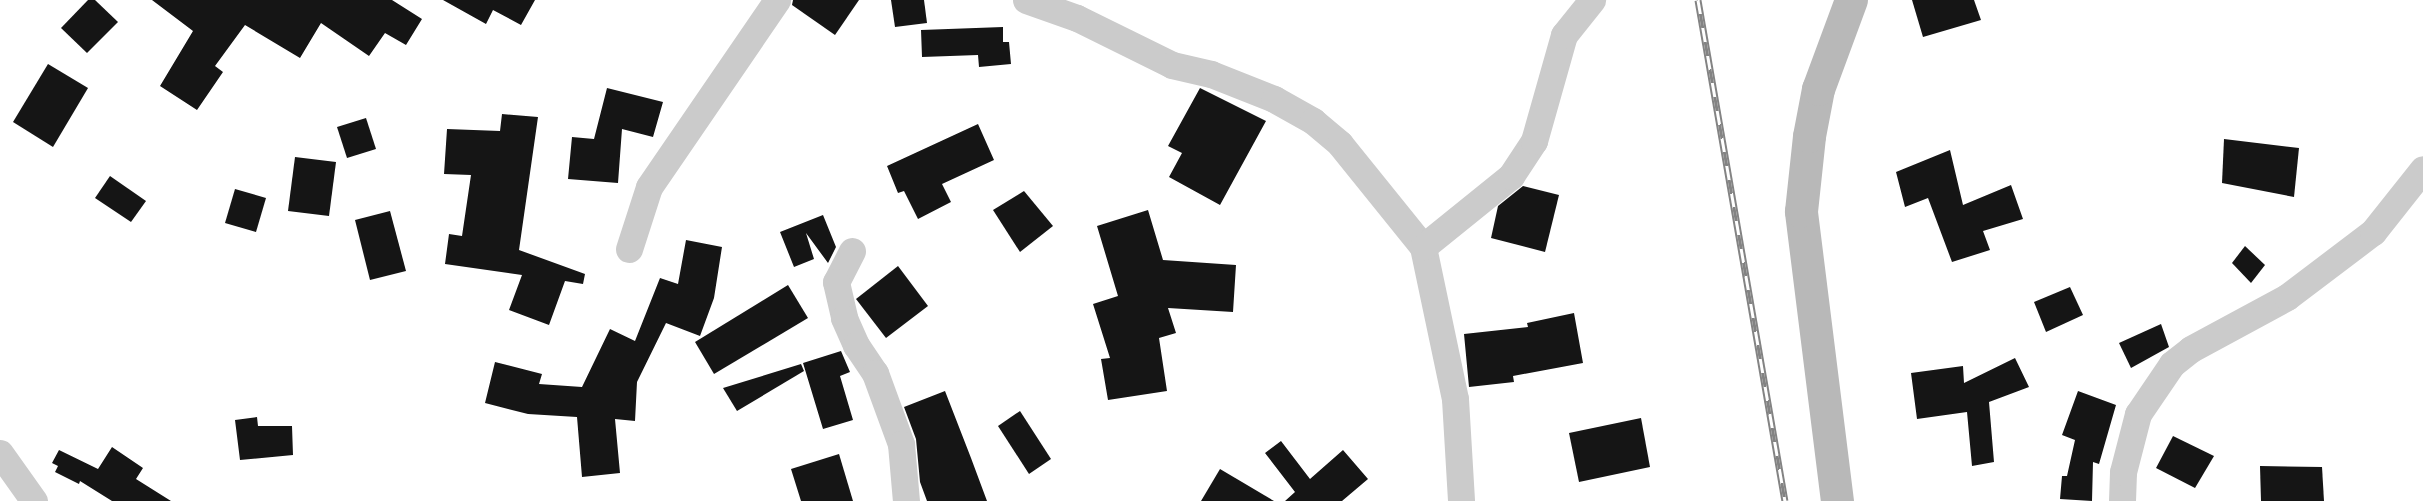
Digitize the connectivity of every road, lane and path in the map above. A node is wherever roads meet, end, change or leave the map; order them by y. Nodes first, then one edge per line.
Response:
1 (777, 0) edge
2 (1026, 0) edge
3 (1592, 0) edge
4 (1851, 0) edge
5 (2423, 169) edge
6 (1423, 247) junction
7 (628, 249) dead end
8 (852, 251) dead end
9 (0, 453) edge
10 (34, 501) edge
11 (906, 501) edge
12 (1461, 501) edge
13 (1837, 501) edge
14 (2122, 501) edge

1 - 7 street
2 - 6 street
3 - 6 street
4 - 13 street
5 - 14 street
6 - 12 street
8 - 11 street
9 - 10 street

